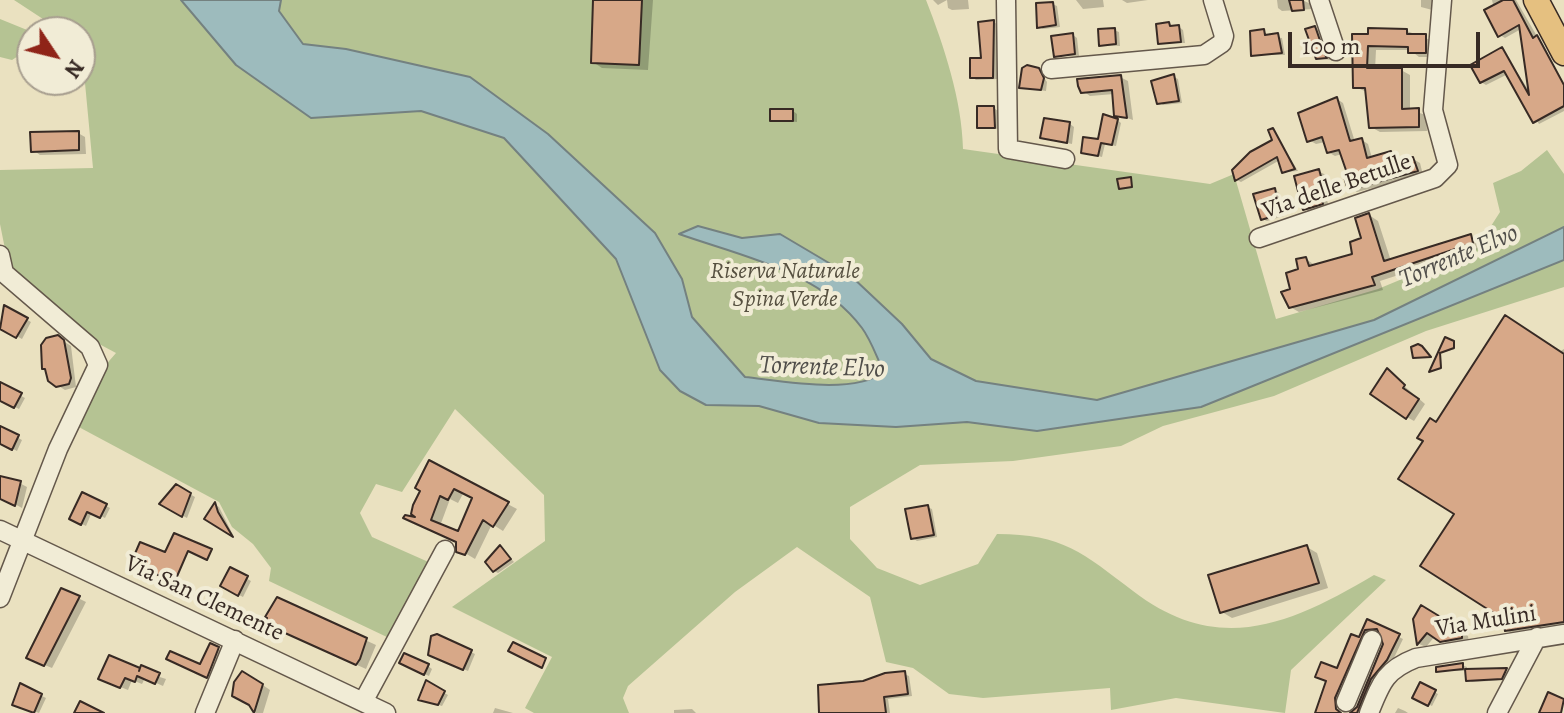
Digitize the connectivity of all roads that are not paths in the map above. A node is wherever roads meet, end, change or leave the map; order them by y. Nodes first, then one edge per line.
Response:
1 (1006, 0) edge
2 (1213, 0) edge
3 (1319, 0) edge
4 (1442, 0) edge
5 (1536, 0) edge
6 (1558, 33) edge
7 (1336, 51) dead end
8 (1564, 53) edge
9 (1051, 69) dead end
10 (1065, 159) dead end
11 (1259, 238) dead end
12 (0, 255) edge
13 (0, 530) edge
14 (22, 541) junction
15 (445, 550) dead end
16 (0, 598) edge
17 (1564, 634) edge
18 (1537, 637) junction
19 (235, 640) junction
20 (1372, 640) dead end
21 (1370, 678) junction
22 (363, 702) junction
23 (1346, 702) dead end
24 (205, 713) edge
25 (386, 713) edge
26 (1369, 713) edge
27 (1497, 713) edge

1 - 10 street
2 - 9 street
3 - 7 street
4 - 11 street, Via delle Betulle
5 - 6 main road
6 - 8 main road
12 - 14 street
13 - 14 street, Via San Clemente
14 - 16 street
14 - 19 street, Via San Clemente
15 - 22 street
17 - 18 street, Via Mulini
18 - 21 street, Via Mulini
18 - 27 street
19 - 22 street, Via San Clemente
19 - 24 street
20 - 21 street
21 - 23 street
21 - 26 street
22 - 25 street, Via San Clemente

